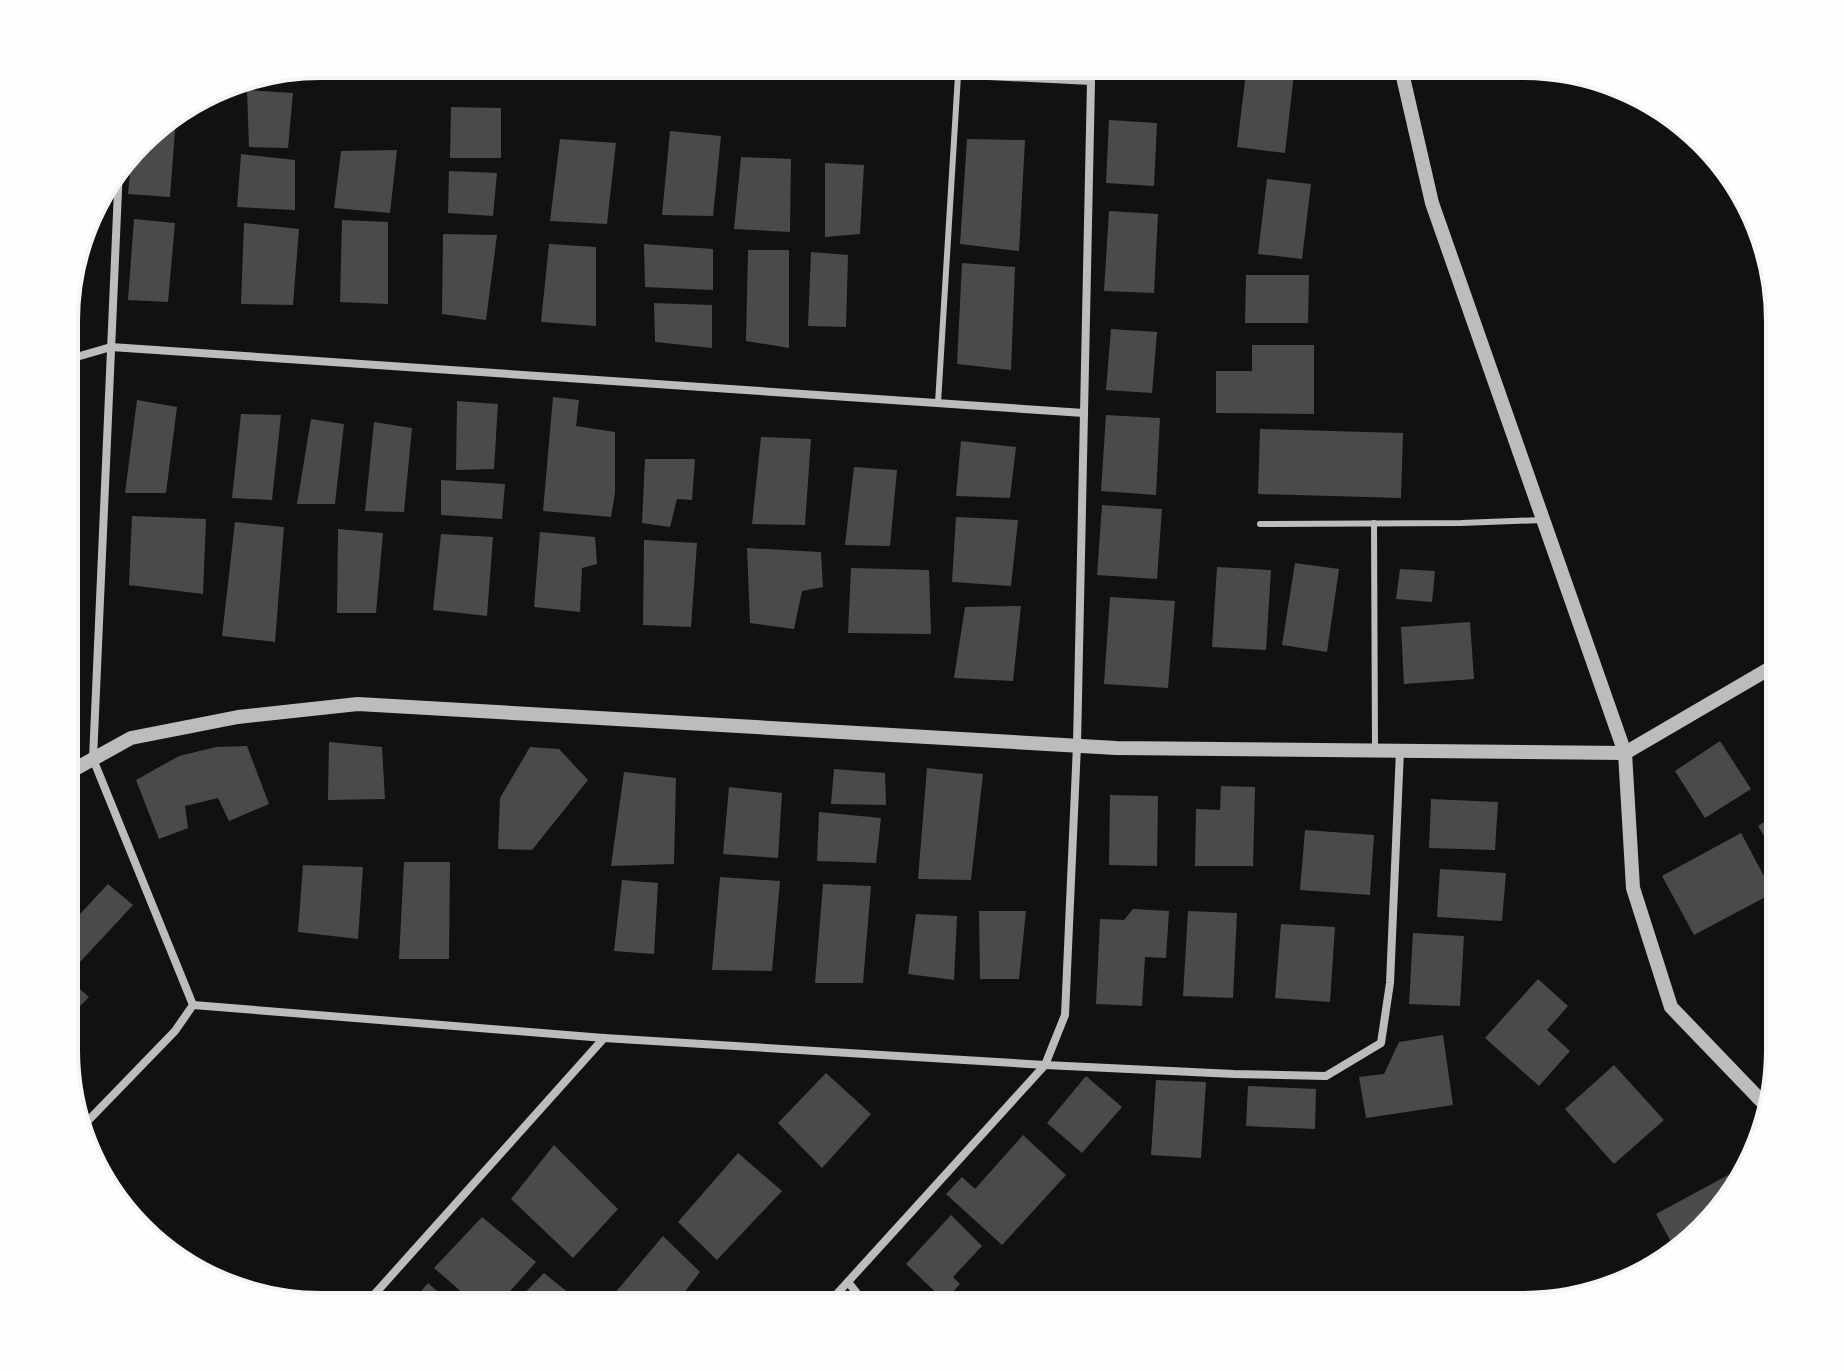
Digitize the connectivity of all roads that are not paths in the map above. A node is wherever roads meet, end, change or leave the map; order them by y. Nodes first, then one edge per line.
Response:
1 (958, 79) edge
2 (1038, 79) edge
3 (1403, 79) edge
4 (118, 187) edge
5 (111, 347) junction
6 (78, 357) edge
7 (938, 403) junction
8 (1084, 413) junction
9 (1543, 520) junction
10 (1374, 523) junction
11 (1260, 524) dead end
12 (1765, 671) edge
13 (1077, 745) junction
14 (1375, 750) junction
15 (1400, 750) junction
16 (1625, 753) junction
17 (93, 759) junction
18 (79, 767) edge
19 (193, 1005) junction
20 (604, 1038) junction
21 (1045, 1065) junction
22 (1760, 1100) edge
23 (88, 1120) edge
24 (848, 1282) junction
25 (376, 1292) edge
26 (838, 1292) edge
27 (856, 1292) edge

1 - 7 lane
2 - 8 street
3 - 9 street
4 - 5 street
5 - 6 street
5 - 7 street
5 - 17 street
7 - 8 street
8 - 13 street
9 - 10 lane
9 - 16 street
10 - 11 lane
10 - 14 lane
12 - 16 street
13 - 14 street
13 - 17 street
13 - 21 street
14 - 15 street
15 - 16 street
15 - 21 street
16 - 22 street
17 - 18 street
17 - 19 street
19 - 20 street
19 - 23 street
20 - 21 street
20 - 25 street
21 - 24 street
24 - 26 street
24 - 27 street

